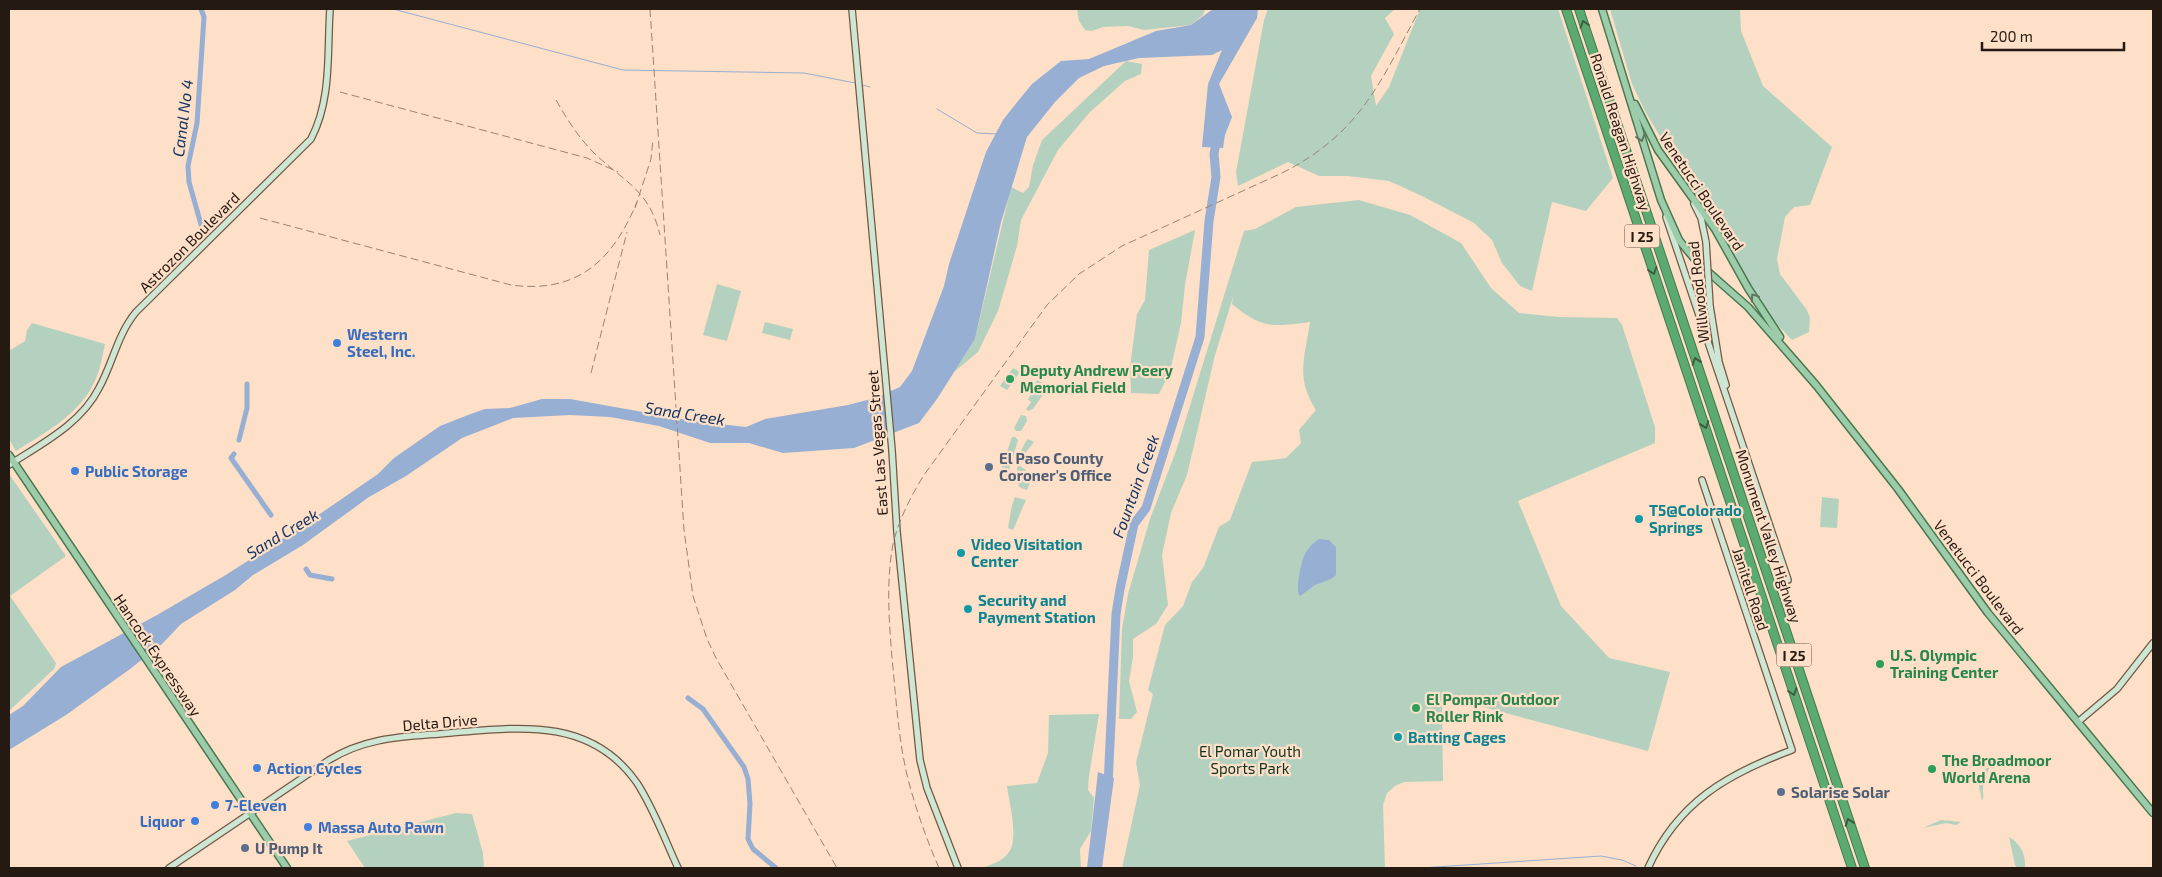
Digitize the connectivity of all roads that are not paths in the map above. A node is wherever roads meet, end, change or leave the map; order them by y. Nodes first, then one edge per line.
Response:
1 (330, 9) edge
2 (852, 9) edge
3 (1566, 9) edge
4 (1579, 9) edge
5 (1602, 9) edge
6 (1629, 91) junction
7 (1679, 180) junction
8 (1661, 200) junction
9 (1790, 353) junction
10 (1730, 407) junction
11 (1723, 441) joint
12 (9, 455) edge
13 (1717, 462) joint
14 (11, 464) edge
15 (1702, 480) dead end
16 (1788, 580) dead end
17 (2153, 643) edge
18 (2078, 722) junction
19 (250, 813) junction
20 (2153, 813) edge
21 (170, 868) edge
22 (287, 868) edge
23 (678, 868) edge
24 (958, 868) edge
25 (1648, 868) edge
26 (1852, 868) edge
27 (1865, 868) edge

1 - 14 street, Astrozon Boulevard
2 - 24 street, East Las Vegas Street
3 -> 13 highway, Ronald Reagan Highway / I 25
11 -> 4 highway, Ronald Reagan Highway / I 25
5 - 6 main road, Venetucci Boulevard
6 - 7 main road, Venetucci Boulevard
6 -> 8 main road, Venetucci Boulevard
9 -> 7 main road, Venetucci Boulevard
7 - 10 street, Willwood Road, bridge
8 - 9 main road, Venetucci Boulevard
8 - 10 street, Willwood Road
9 - 18 main road, Venetucci Boulevard
10 - 16 street, Willwood Road
27 -> 11 highway, Monument Valley Highway / I 25
12 - 14 main road, Hancock Expressway
13 -> 26 highway, Monument Valley Highway / I 25
14 - 19 main road, Hancock Expressway
15 - 25 street, Janitell Road
17 - 18 street
18 - 20 main road, Venetucci Boulevard
19 - 21 street, Delta Drive
19 - 22 main road, Hancock Expressway
19 - 23 street, Delta Drive

